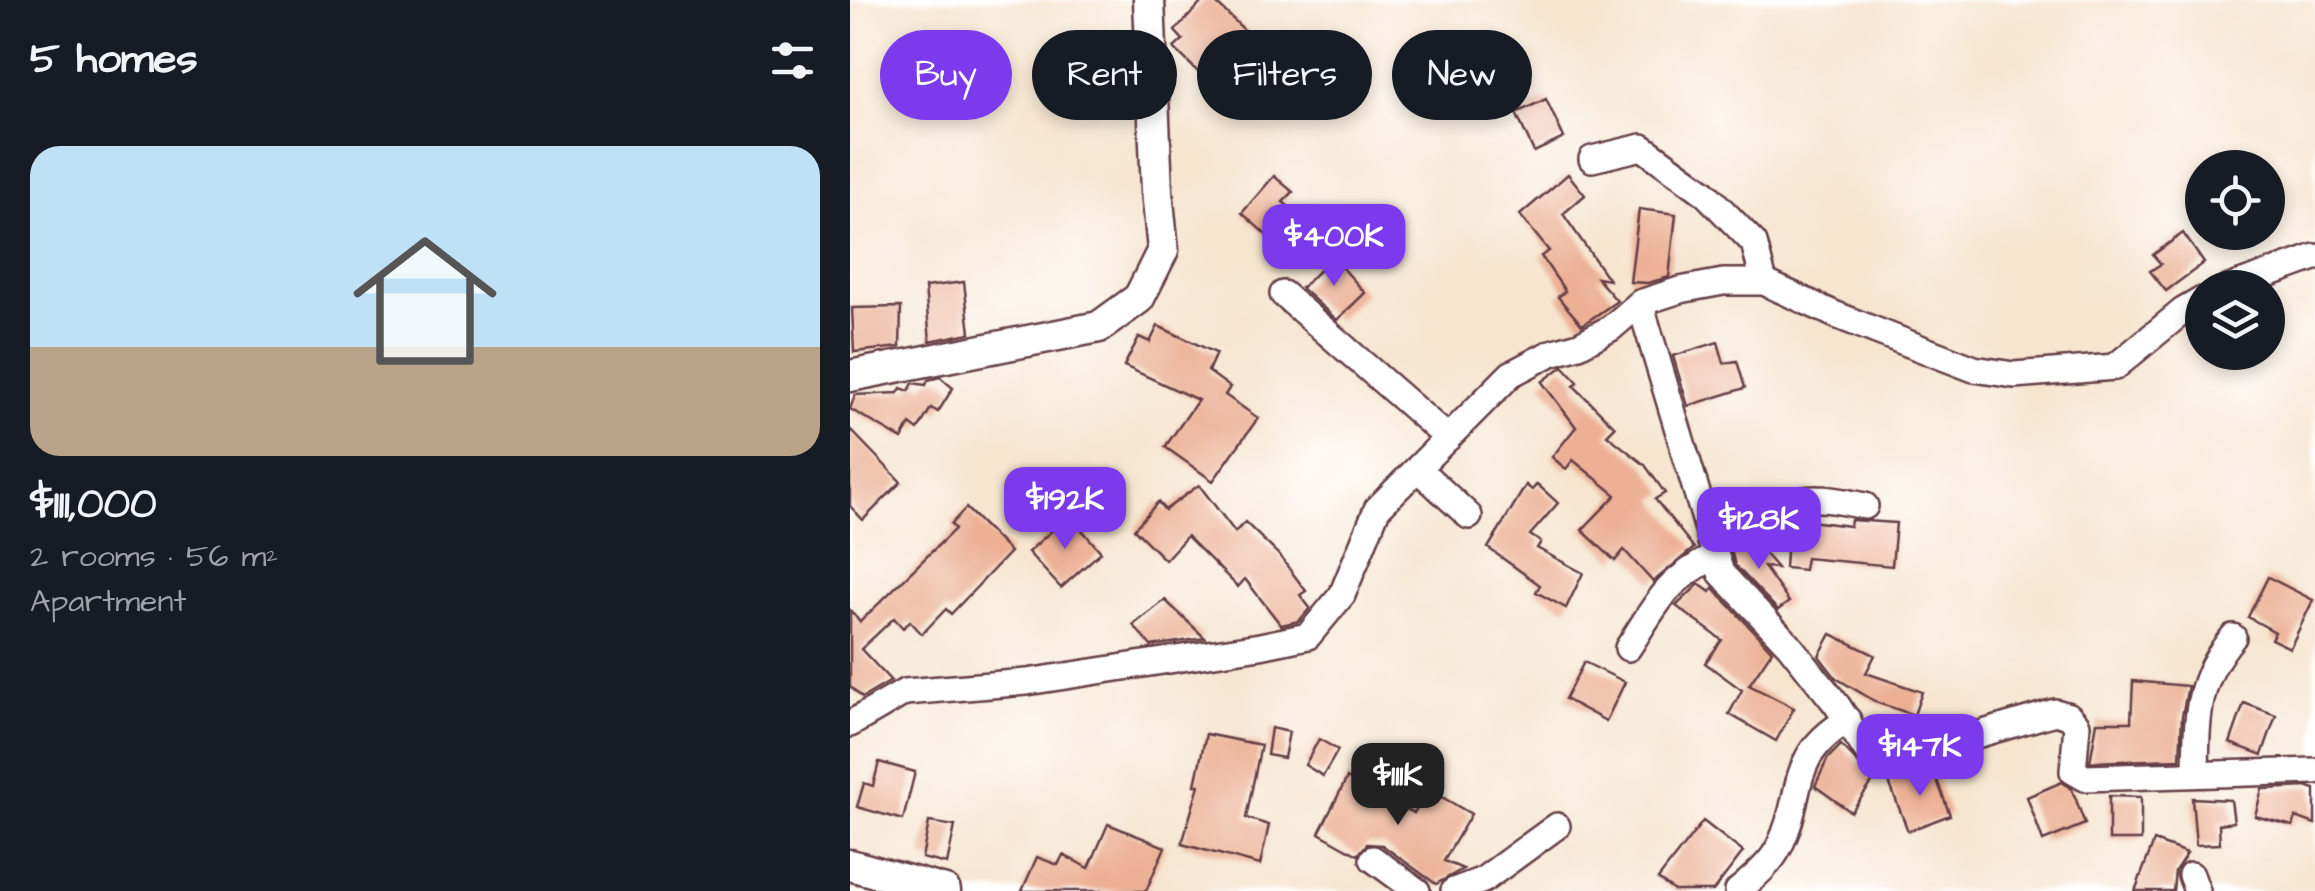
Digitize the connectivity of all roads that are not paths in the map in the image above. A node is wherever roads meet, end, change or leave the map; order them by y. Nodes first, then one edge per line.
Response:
1 (1149, 0) edge
2 (1592, 159) dead end
3 (2315, 258) edge
4 (2281, 270) edge
5 (1764, 282) junction
6 (1283, 294) dead end
7 (1640, 303) junction
8 (2185, 309) edge
9 (850, 376) edge
10 (1448, 438) junction
11 (1418, 469) junction
12 (1865, 506) dead end
13 (1469, 516) dead end
14 (1713, 549) junction
15 (2233, 637) dead end
16 (1628, 648) dead end
17 (1848, 720) junction
18 (850, 724) edge
19 (2315, 771) edge
20 (2196, 773) junction
21 (1557, 826) dead end
22 (1373, 859) dead end
23 (850, 866) edge
24 (945, 891) edge
25 (1417, 891) edge
26 (1454, 891) edge
27 (1738, 891) edge

1 - 9 street
2 - 5 street
3 - 4 street
5 - 7 street
5 - 8 street
6 - 10 street
7 - 10 street
7 - 14 street
10 - 11 street
11 - 13 street
11 - 18 street
12 - 14 street
14 - 16 street
14 - 17 street
15 - 20 street
17 - 20 street
17 - 27 street
19 - 20 street
21 - 26 street
22 - 25 street
23 - 24 street

